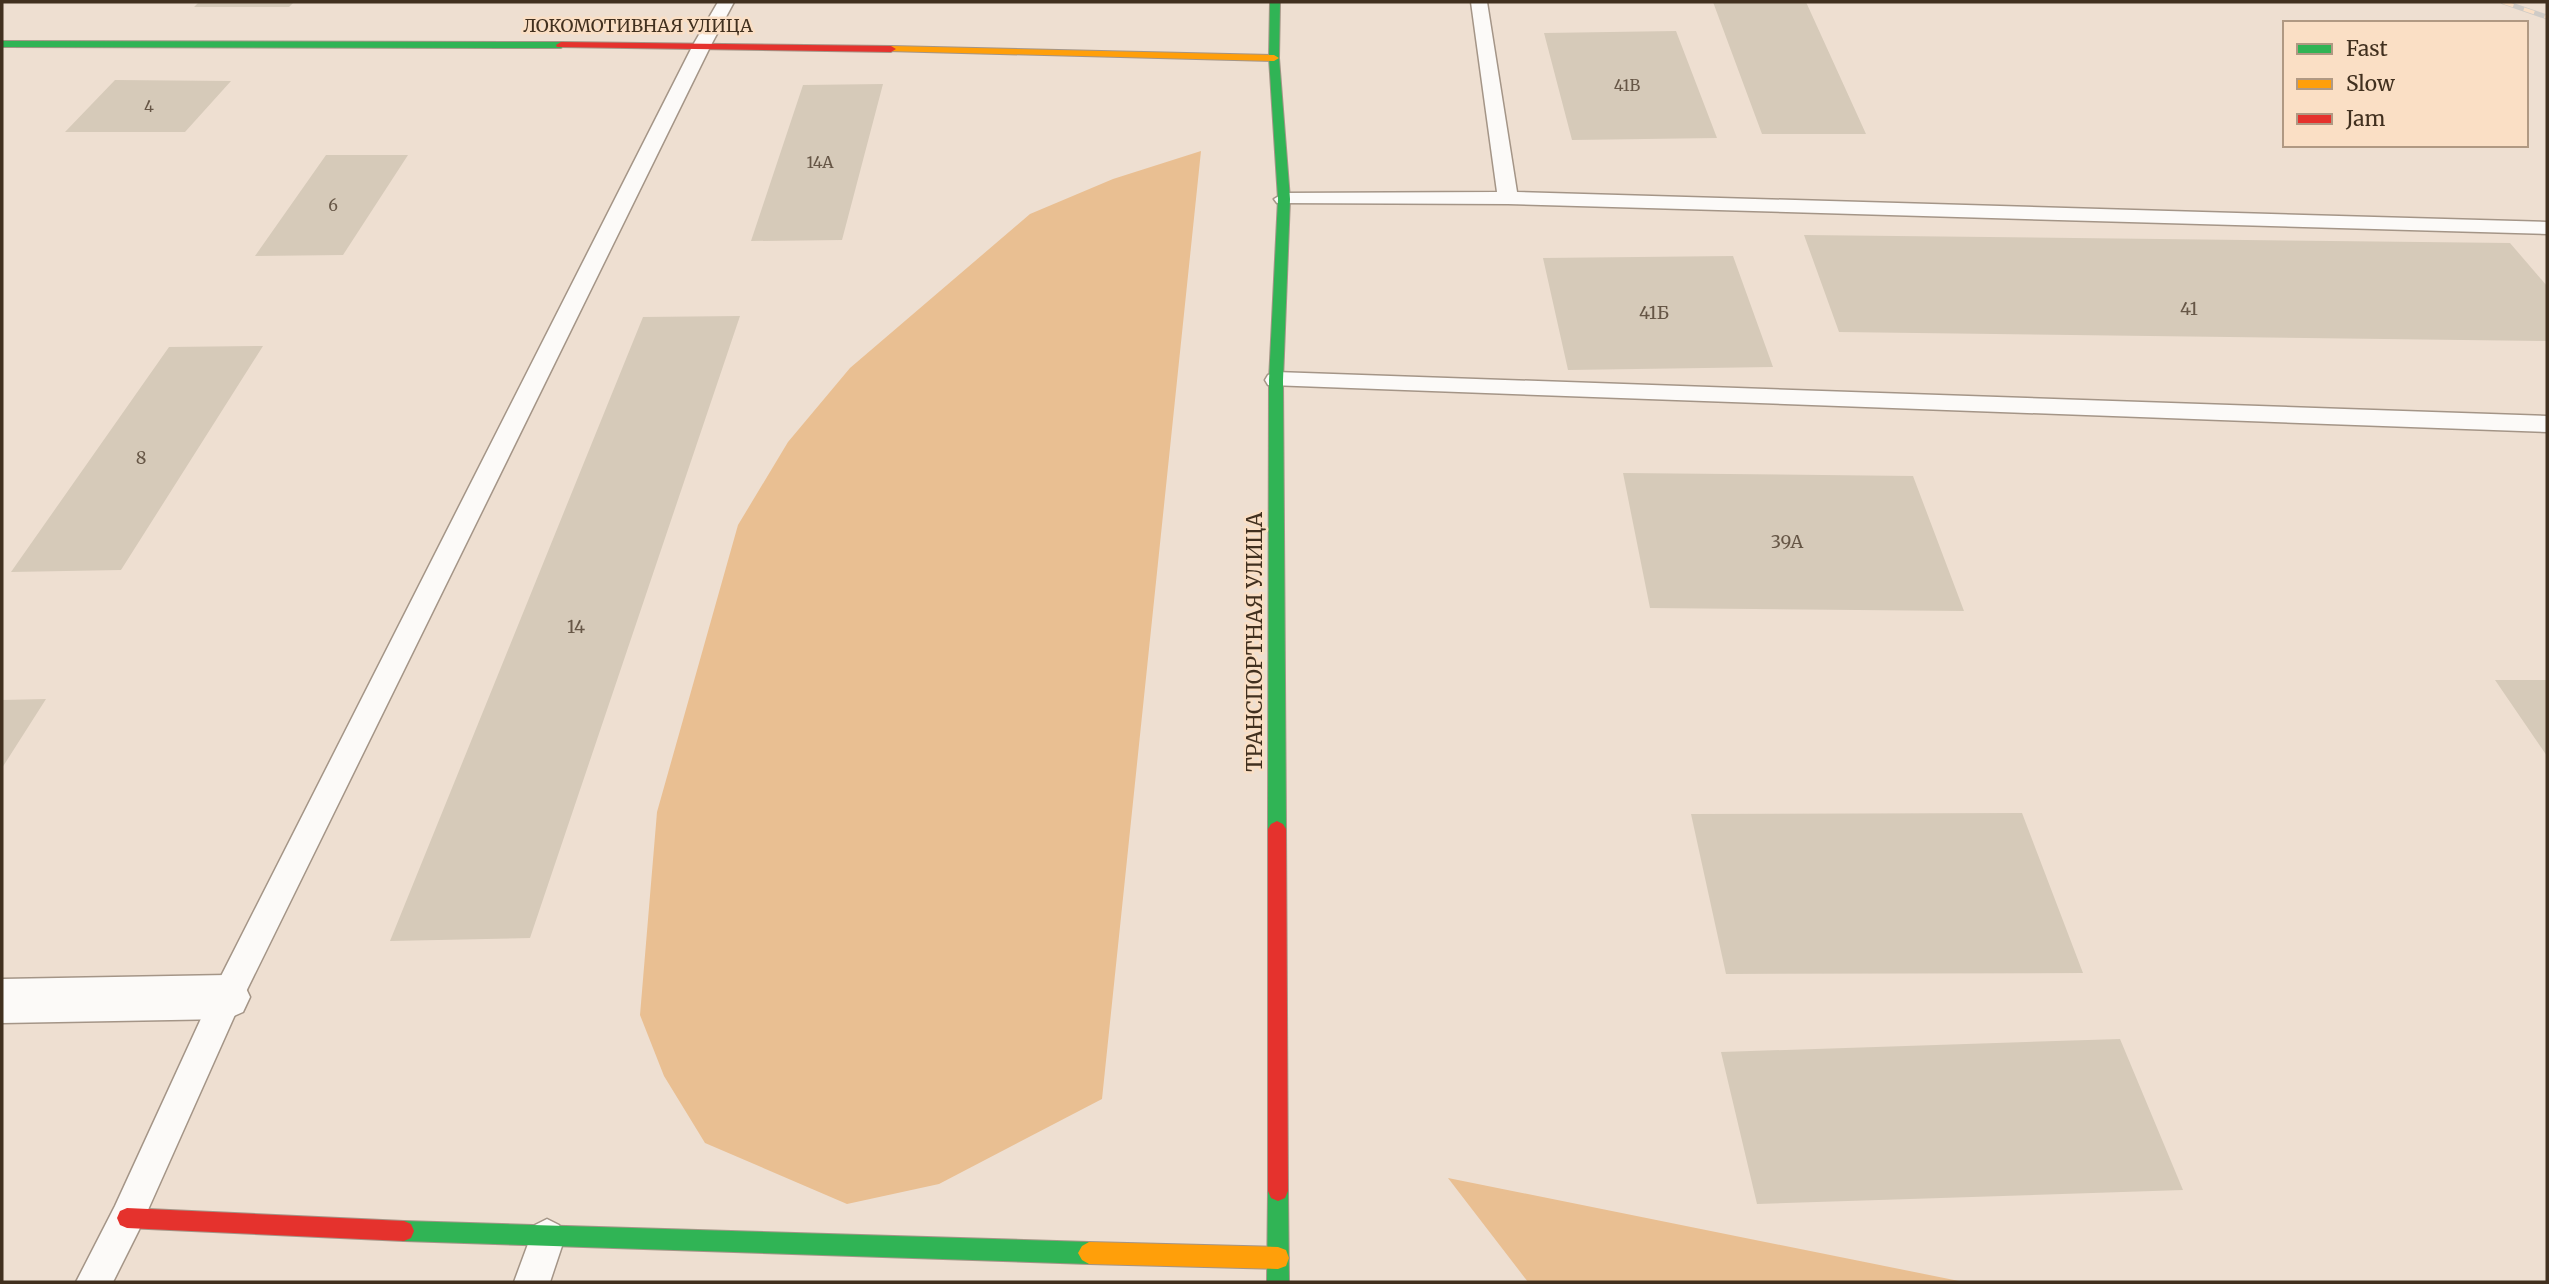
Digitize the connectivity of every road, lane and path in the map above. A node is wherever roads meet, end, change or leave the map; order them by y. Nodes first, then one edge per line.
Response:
1 (726, 2) edge
2 (1275, 2) edge
3 (1479, 2) edge
4 (2, 44) edge
5 (702, 45) junction
6 (1274, 58) junction
7 (1508, 198) junction
8 (1284, 199) junction
9 (2547, 228) edge
10 (1276, 380) junction
11 (2547, 424) edge
12 (227, 997) junction
13 (2, 1001) edge
14 (127, 1219) junction
15 (547, 1237) junction
16 (1278, 1270) edge
17 (94, 1282) edge
18 (532, 1282) edge
19 (1306, 1282) edge

1 - 5 lane
2 - 6 street, ТРАНСПОРТНАЯ УЛИЦА
3 - 7 lane
4 - 5 street, ЛОКОМОТИВНАЯ УЛИЦА
5 - 6 street, ЛОКОМОТИВНАЯ УЛИЦА
5 - 12 lane
6 - 8 street, ТРАНСПОРТНАЯ УЛИЦА
7 - 8 lane
7 - 9 lane
8 - 10 street, ТРАНСПОРТНАЯ УЛИЦА
10 - 11 lane
10 - 16 street, ТРАНСПОРТНАЯ УЛИЦА
12 - 13 street
12 - 14 lane
14 - 15 street
14 - 17 lane
15 - 16 street
15 - 18 lane
16 - 19 lane

